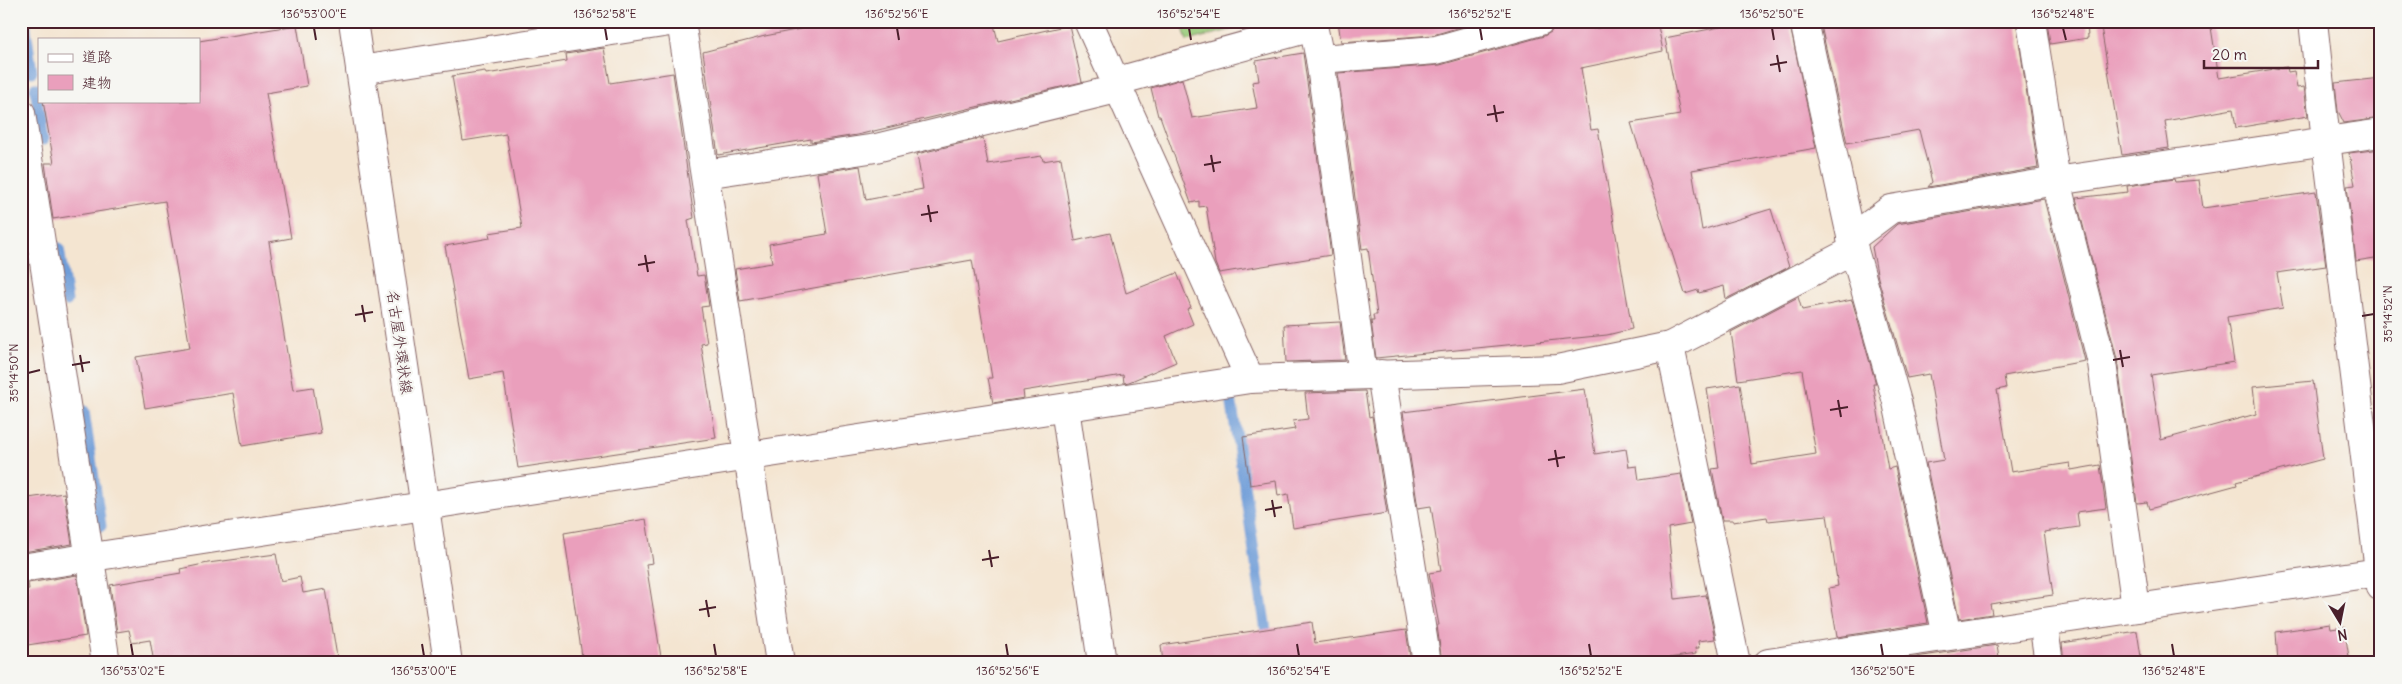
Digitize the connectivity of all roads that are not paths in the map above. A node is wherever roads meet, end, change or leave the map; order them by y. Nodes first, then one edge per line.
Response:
1 (353, 21) edge
2 (676, 21) edge
3 (681, 21) edge
4 (1088, 21) edge
5 (1540, 21) edge
6 (1804, 21) edge
7 (2031, 21) edge
8 (2314, 21) edge
9 (1313, 24) edge
10 (1320, 59) junction
11 (360, 70) junction
12 (1115, 85) junction
13 (21, 113) edge
14 (2381, 133) edge
15 (2326, 141) junction
16 (705, 174) junction
17 (2056, 181) junction
18 (1853, 244) junction
19 (1670, 346) junction
20 (1372, 375) junction
21 (1250, 379) junction
22 (1065, 408) junction
23 (748, 457) junction
24 (425, 507) junction
25 (90, 558) junction
26 (21, 568) edge
27 (2380, 579) edge
28 (2136, 608) junction
29 (2043, 622) junction
30 (1947, 636) junction
31 (106, 663) edge
32 (448, 663) edge
33 (780, 663) edge
34 (1102, 663) edge
35 (1427, 663) edge
36 (1736, 663) edge
37 (1768, 663) edge
38 (2049, 663) edge

1 - 11 street, 名古屋外環状線
2 - 11 street
3 - 16 street
4 - 12 street
5 - 10 street
6 - 18 street
7 - 17 street
8 - 15 street
9 - 10 street
9 - 12 street
10 - 20 street
11 - 24 street, 名古屋外環状線
12 - 16 street
12 - 21 street
13 - 25 street
14 - 15 street
15 - 17 street
15 - 27 street
16 - 23 street
17 - 18 street
17 - 28 street
18 - 19 street
18 - 30 street
19 - 20 street
19 - 36 street
20 - 21 street
20 - 35 street
21 - 22 street
22 - 23 street
22 - 34 street
23 - 24 street
23 - 33 street
24 - 25 street
24 - 32 street, 名古屋外環状線
25 - 26 street
25 - 31 street
27 - 28 street
28 - 29 street
29 - 30 street
29 - 38 street
30 - 37 street

